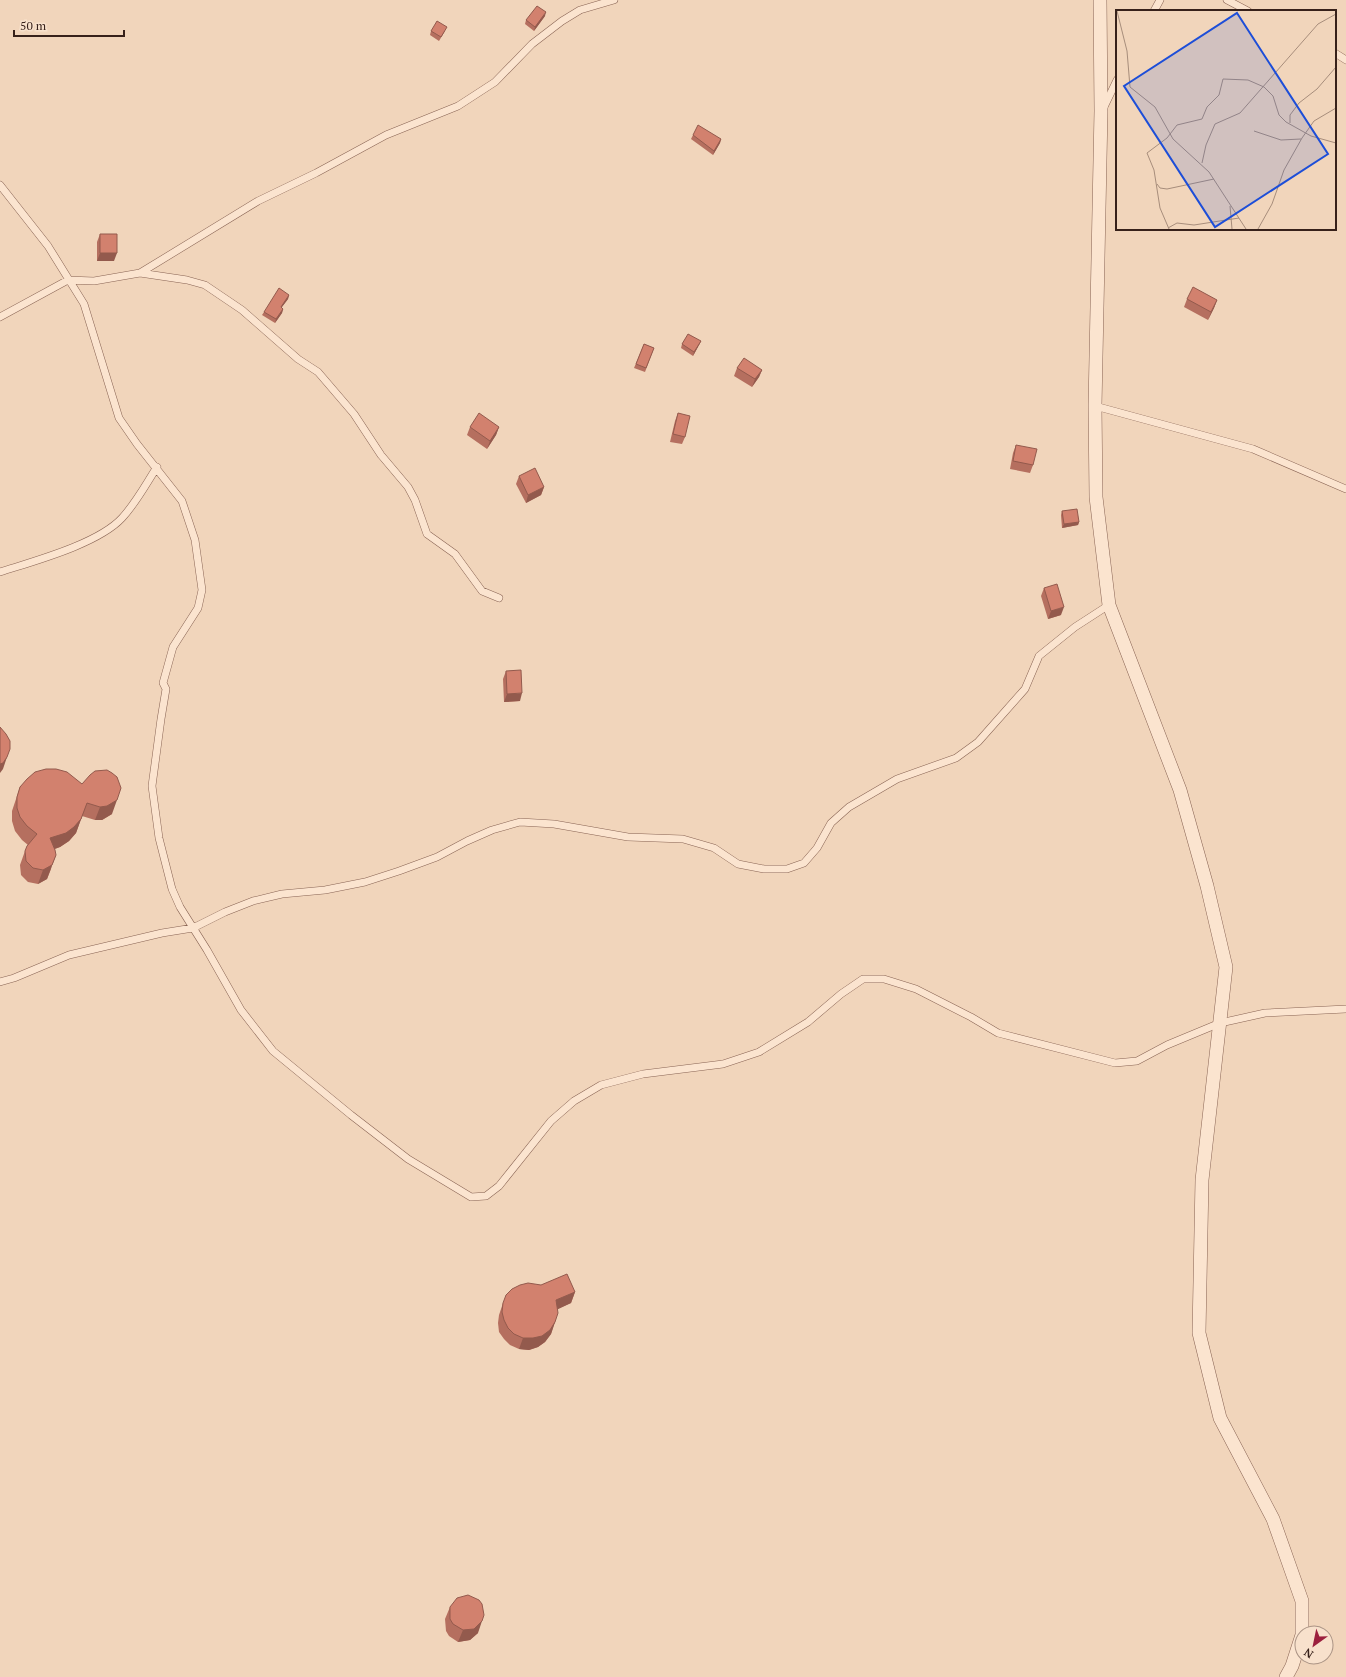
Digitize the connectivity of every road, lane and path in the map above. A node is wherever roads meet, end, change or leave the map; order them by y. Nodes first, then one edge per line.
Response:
1 (614, 0) edge
2 (1100, 0) edge
3 (1160, 0) edge
4 (1227, 0) edge
5 (1155, 10) edge
6 (1246, 10) edge
7 (1336, 54) edge
8 (1346, 60) edge
9 (1116, 82) edge
10 (1101, 111) junction
11 (0, 185) edge
12 (140, 273) junction
13 (68, 280) junction
14 (0, 318) edge
15 (1095, 406) junction
16 (157, 467) junction
17 (1346, 489) edge
18 (0, 572) edge
19 (499, 598) dead end
20 (1109, 605) junction
21 (193, 928) junction
22 (0, 982) edge
23 (1346, 1009) edge
24 (1220, 1023) junction
25 (1302, 1625) edge
26 (1294, 1660) edge
27 (1286, 1677) edge

1 - 12 lane
2 - 10 street
3 - 5 lane
4 - 6 lane
7 - 8 lane
9 - 10 lane
10 - 15 street
11 - 13 lane
12 - 13 lane
12 - 19 lane
13 - 14 lane
13 - 16 lane
15 - 17 lane
15 - 20 street
16 - 18 lane
16 - 21 lane
20 - 21 lane
20 - 24 street
21 - 22 lane
21 - 24 lane
23 - 24 lane
24 - 25 street
26 - 27 street

